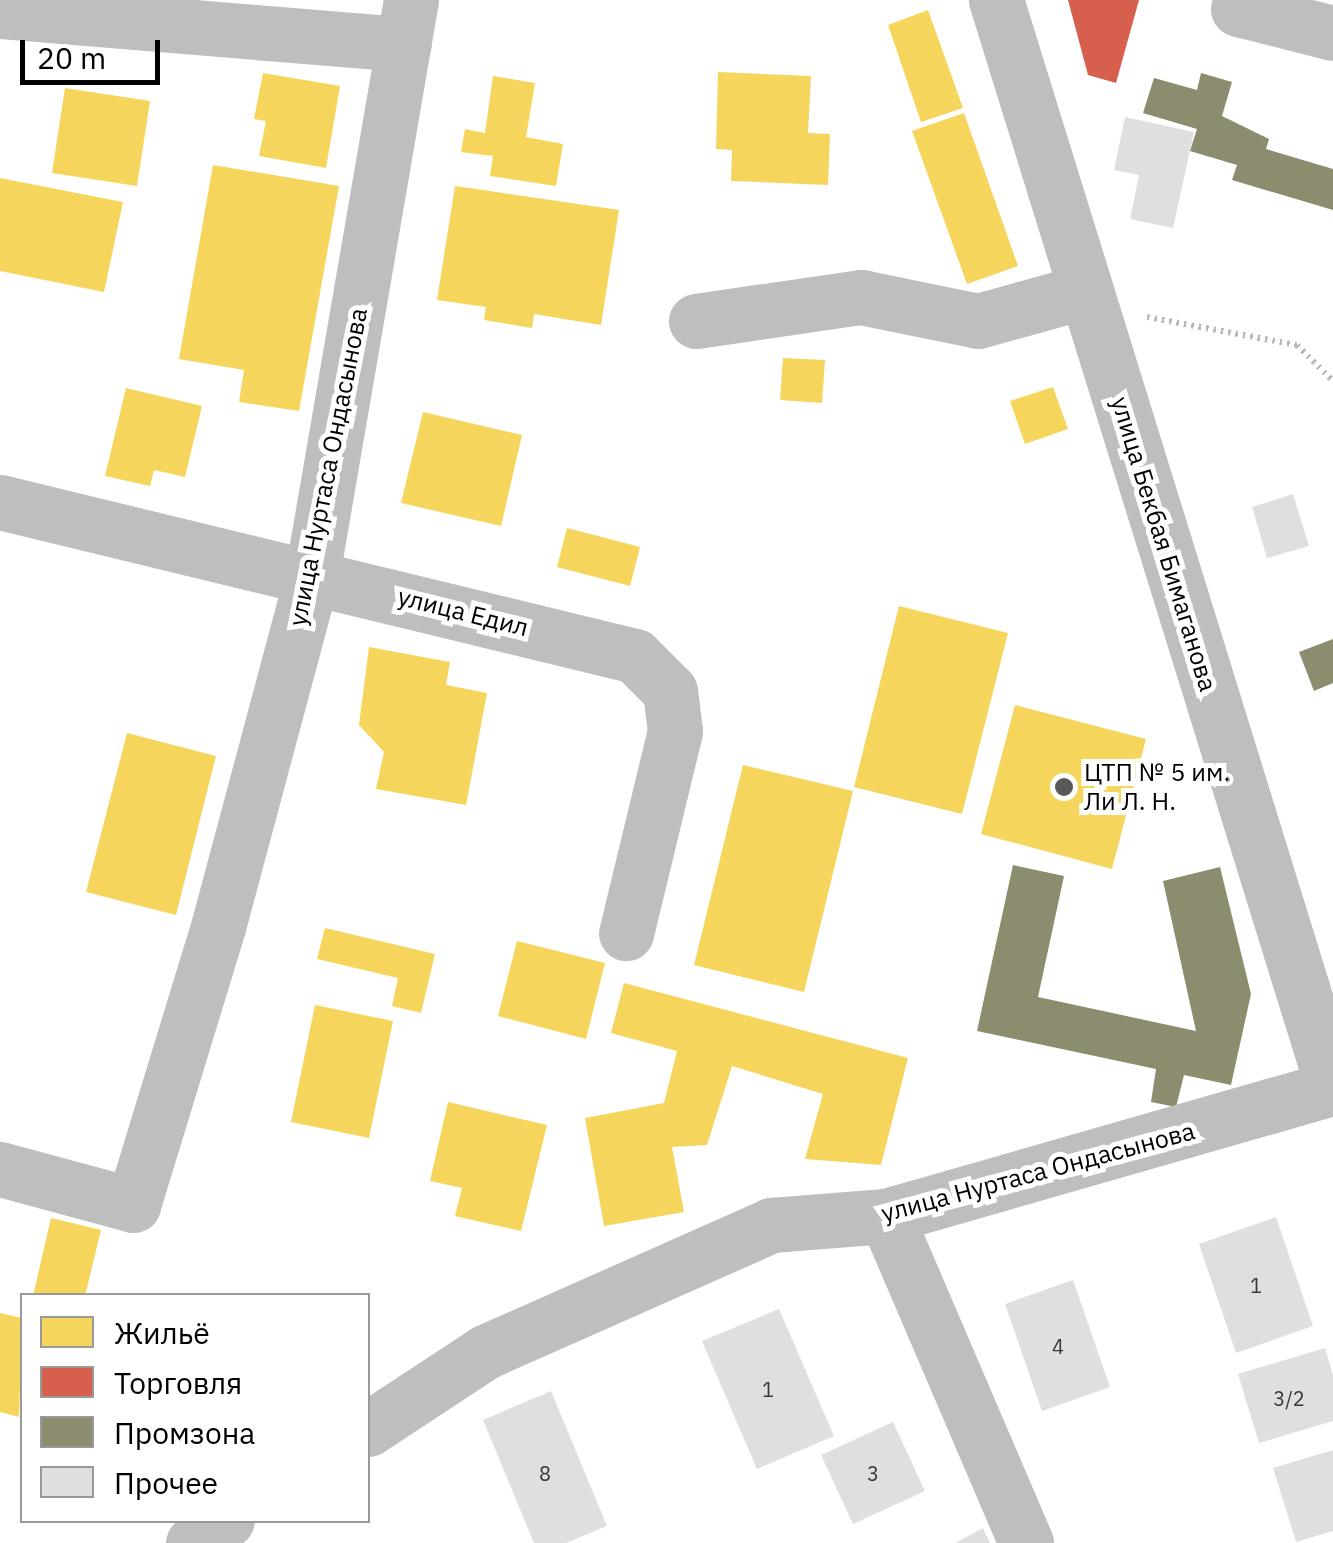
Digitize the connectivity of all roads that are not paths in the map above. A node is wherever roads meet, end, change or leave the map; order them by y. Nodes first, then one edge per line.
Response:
1 (996, 0) edge
2 (1238, 9) dead end
3 (0, 11) edge
4 (408, 22) edge
5 (1333, 33) edge
6 (1086, 291) junction
7 (696, 321) dead end
8 (0, 502) edge
9 (312, 575) junction
10 (626, 933) dead end
11 (1333, 1088) edge
12 (0, 1169) edge
13 (886, 1216) junction
14 (370, 1427) edge
15 (222, 1523) edge
16 (192, 1543) edge
17 (1026, 1543) edge

1 - 6 street, улица Бекбая Бимаганова
2 - 5 street
3 - 4 street
4 - 9 street, улица Нуртаса Ондасынова
6 - 7 street
6 - 11 street, улица Бекбая Бимаганова
8 - 9 street, улица Едил
9 - 10 street, улица Едил
9 - 12 street, улица Нуртаса Ондасынова
11 - 13 street, улица Нуртаса Ондасынова
13 - 14 street, улица Нуртаса Ондасынова
13 - 17 street
15 - 16 street

